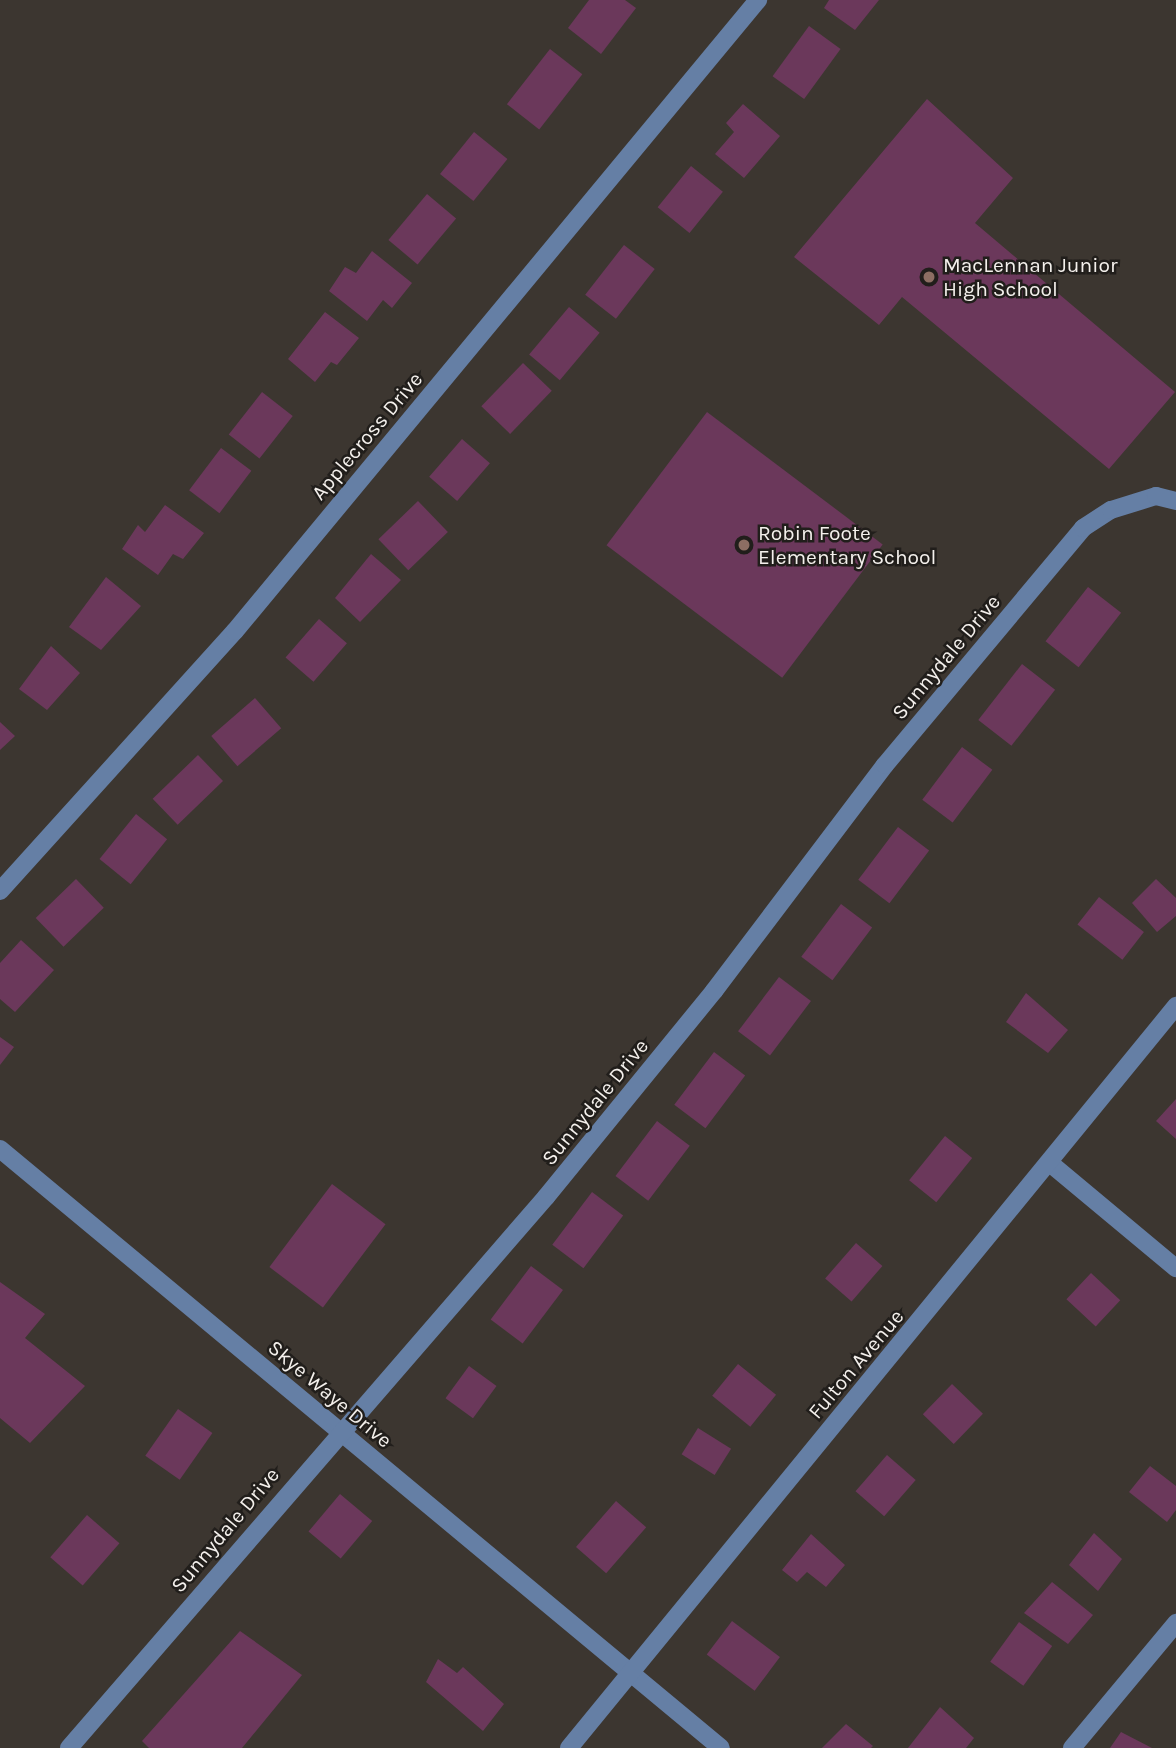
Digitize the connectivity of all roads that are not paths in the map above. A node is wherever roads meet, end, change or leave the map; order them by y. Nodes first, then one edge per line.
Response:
1 (758, 0) edge
2 (1176, 500) edge
3 (0, 891) edge
4 (1176, 1006) edge
5 (0, 1149) edge
6 (1051, 1164) junction
7 (1176, 1268) edge
8 (339, 1431) junction
9 (1176, 1623) edge
10 (631, 1672) junction
11 (69, 1748) edge
12 (569, 1748) edge
13 (721, 1748) edge
14 (1072, 1748) edge

1 - 3 street, Applecross Drive
2 - 8 street, Sunnydale Drive
4 - 6 street, Fulton Avenue
5 - 8 street, Skye Waye Drive
6 - 7 street
6 - 10 street, Fulton Avenue
8 - 10 street, Skye Waye Drive
8 - 11 street, Sunnydale Drive
9 - 14 street
10 - 12 street, Fulton Avenue
10 - 13 street, Skye Waye Drive

